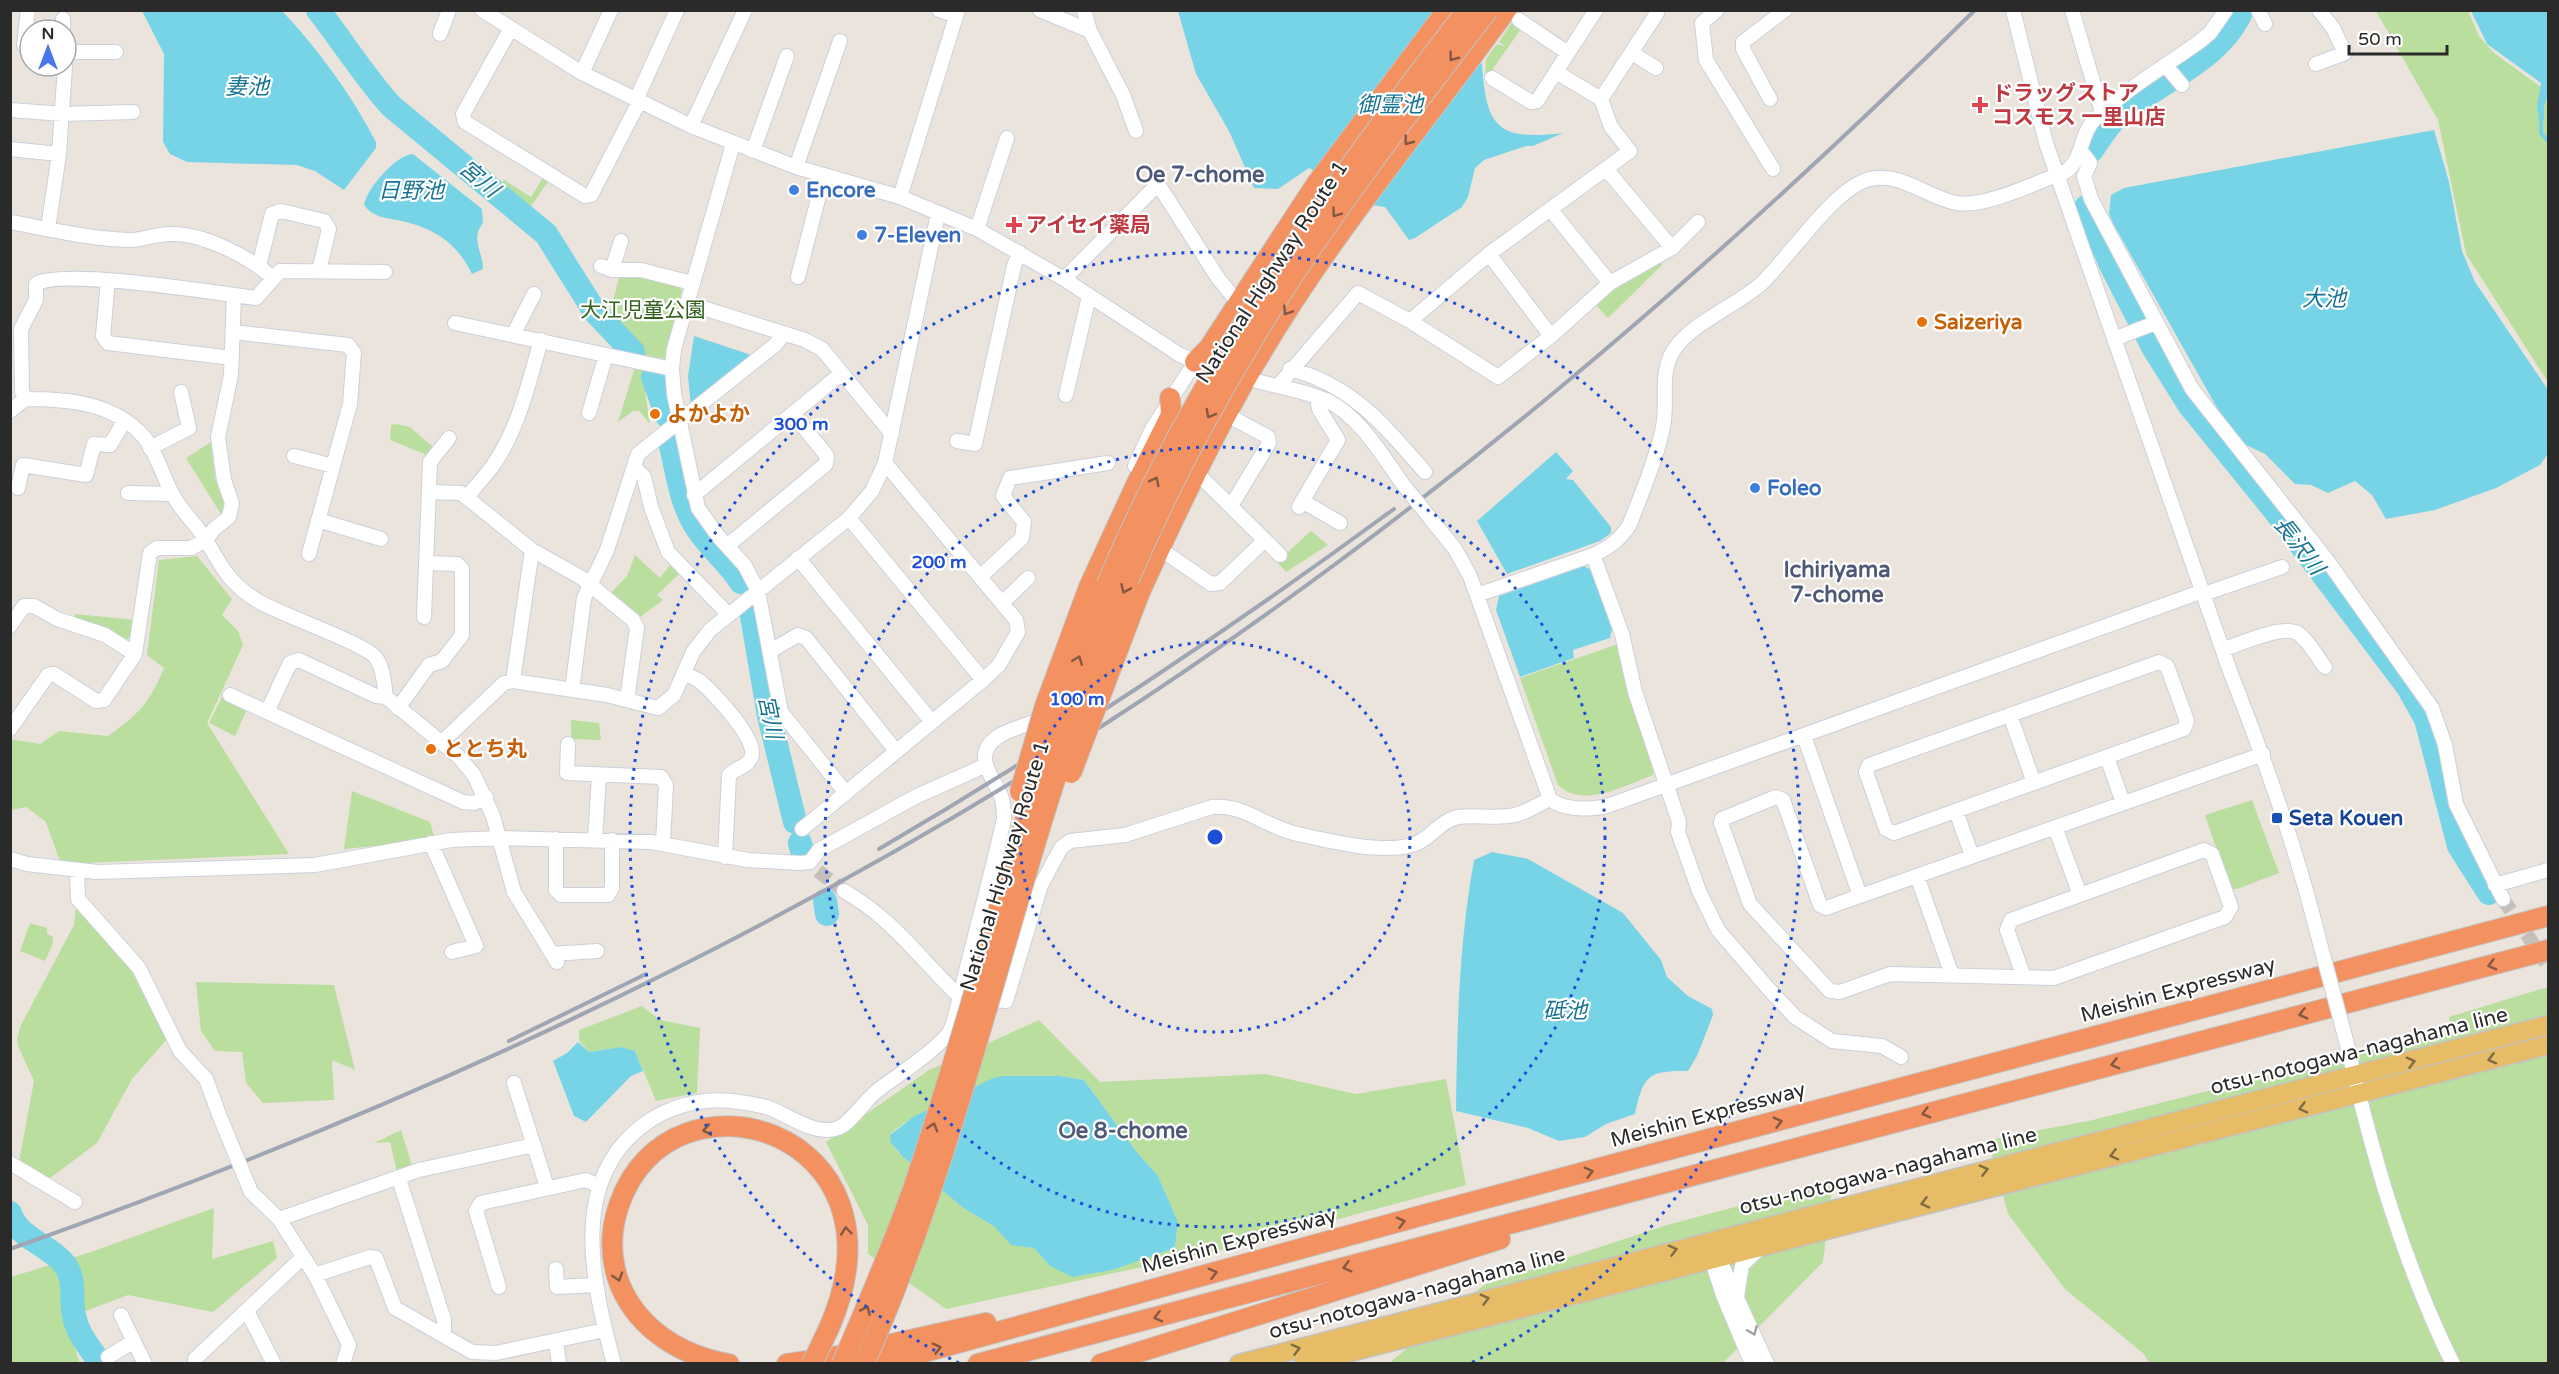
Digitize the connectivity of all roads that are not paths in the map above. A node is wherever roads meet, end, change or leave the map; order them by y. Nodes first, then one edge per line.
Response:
1 (449, 10) edge
2 (482, 10) edge
3 (611, 10) edge
4 (677, 10) edge
5 (745, 10) edge
6 (939, 10) edge
7 (1040, 10) edge
8 (1084, 10) edge
9 (1447, 10) edge
10 (1467, 10) edge
11 (1488, 10) edge
12 (1596, 10) edge
13 (1656, 10) edge
14 (1717, 10) edge
15 (1785, 10) edge
16 (2013, 10) edge
17 (2072, 10) edge
18 (2226, 10) edge
19 (2258, 10) edge
20 (2319, 10) edge
21 (957, 13) edge
22 (1513, 15) edge
23 (2265, 24) dead end
24 (510, 30) junction
25 (1090, 31) junction
26 (440, 34) dead end
27 (840, 41) dead end
28 (78, 52) edge
29 (116, 52) dead end
30 (1568, 53) junction
31 (1632, 53) junction
32 (787, 56) dead end
33 (2316, 64) dead end
34 (2166, 66) junction
35 (1656, 69) dead end
36 (1556, 72) junction
37 (582, 73) junction
38 (64, 78) edge
39 (1492, 78) dead end
40 (2182, 84) dead end
41 (1601, 99) junction
42 (1770, 99) dead end
43 (637, 101) junction
44 (10, 110) edge
45 (133, 112) dead end
46 (2102, 112) junction
47 (63, 114) junction
48 (691, 126) junction
49 (1136, 132) dead end
50 (1007, 138) dead end
51 (733, 144) junction
52 (10, 149) edge
53 (753, 151) junction
54 (2081, 151) junction
55 (59, 154) junction
56 (796, 167) junction
57 (1773, 169) dead end
58 (1607, 170) junction
59 (2057, 174) junction
60 (824, 176) junction
61 (900, 197) junction
62 (1550, 209) junction
63 (938, 214) junction
64 (10, 222) edge
65 (1698, 222) dead end
66 (48, 229) junction
67 (977, 229) junction
68 (621, 242) dead end
69 (1672, 248) junction
70 (1019, 252) junction
71 (1489, 254) junction
72 (259, 266) junction
73 (319, 271) junction
74 (385, 272) dead end
75 (798, 277) dead end
76 (273, 278) junction
77 (1064, 279) junction
78 (108, 280) junction
79 (692, 283) junction
80 (1610, 283) junction
81 (534, 294) dead end
82 (234, 295) junction
83 (1089, 296) junction
84 (687, 303) junction
85 (1238, 303) junction
86 (1410, 321) junction
87 (454, 323) dead end
88 (2154, 323) junction
89 (233, 332) junction
90 (784, 333) junction
91 (513, 335) junction
92 (1551, 336) junction
93 (2114, 339) junction
94 (541, 340) junction
95 (606, 355) junction
96 (232, 358) junction
97 (1195, 362) junction
98 (672, 369) junction
99 (1290, 369) junction
100 (842, 373) junction
101 (1244, 383) junction
102 (1278, 386) junction
103 (181, 392) dead end
104 (1066, 395) dead end
105 (1170, 398) junction
106 (1317, 398) junction
107 (25, 399) junction
108 (10, 411) edge
109 (589, 413) dead end
110 (793, 414) junction
111 (1233, 418) junction
112 (124, 422) junction
113 (680, 424) junction
114 (892, 434) junction
115 (449, 438) dead end
116 (957, 441) dead end
117 (150, 448) junction
118 (294, 456) dead end
119 (885, 463) junction
120 (1108, 463) dead end
121 (333, 466) junction
122 (634, 467) junction
123 (1425, 472) dead end
124 (1202, 478) junction
125 (18, 488) dead end
126 (429, 492) junction
127 (128, 493) dead end
128 (172, 494) junction
129 (694, 495) junction
130 (467, 497) junction
131 (1231, 506) junction
132 (849, 518) junction
133 (318, 520) junction
134 (1340, 523) dead end
135 (381, 538) dead end
136 (206, 540) junction
137 (1265, 540) junction
138 (727, 546) junction
139 (532, 550) junction
140 (309, 554) dead end
141 (1166, 554) junction
142 (1280, 555) dead end
143 (1593, 555) junction
144 (798, 558) junction
145 (426, 562) junction
146 (2282, 567) dead end
147 (980, 577) junction
148 (1028, 578) dead end
149 (591, 585) junction
150 (758, 591) junction
151 (2204, 592) junction
152 (1478, 595) junction
153 (1002, 603) junction
154 (729, 615) junction
155 (424, 617) dead end
156 (10, 626) edge
157 (2224, 649) junction
158 (770, 651) junction
159 (135, 654) junction
160 (2325, 667) dead end
161 (684, 674) junction
162 (983, 680) junction
163 (513, 681) junction
164 (572, 690) junction
165 (230, 695) dead end
166 (386, 698) junction
167 (627, 700) junction
168 (398, 708) junction
169 (16, 709) edge
170 (267, 711) junction
171 (2010, 715) junction
172 (932, 722) junction
173 (1024, 726) junction
174 (10, 729) edge
175 (1804, 736) junction
176 (442, 742) junction
177 (568, 744) dead end
178 (896, 751) junction
179 (2263, 753) junction
180 (2107, 757) junction
181 (984, 766) junction
182 (599, 774) junction
183 (2034, 783) junction
184 (1667, 784) junction
185 (846, 793) junction
186 (486, 797) junction
187 (1550, 799) junction
188 (2123, 803) junction
189 (1956, 811) junction
190 (2055, 827) junction
191 (802, 829) dead end
192 (500, 838) junction
193 (556, 839) junction
194 (595, 840) junction
195 (612, 840) junction
196 (431, 843) junction
197 (663, 843) junction
198 (725, 856) junction
199 (1972, 856) junction
200 (10, 859) edge
201 (2548, 870) edge
202 (77, 871) junction
203 (992, 873) junction
204 (1917, 876) junction
205 (1035, 878) junction
206 (2494, 885) junction
207 (844, 891) tunnel mouth
208 (2080, 895) junction
209 (1860, 896) junction
210 (1001, 898) junction
211 (2503, 899) tunnel mouth
212 (2548, 916) edge
213 (2548, 950) edge
214 (597, 951) dead end
215 (452, 952) dead end
216 (1952, 975) junction
217 (2024, 977) junction
218 (959, 996) junction
219 (2548, 1025) edge
220 (2548, 1045) edge
221 (1901, 1057) dead end
222 (514, 1083) dead end
223 (2356, 1085) junction
224 (534, 1145) junction
225 (10, 1163) edge
226 (1707, 1170) junction
227 (399, 1179) junction
228 (599, 1186) junction
229 (547, 1187) junction
230 (75, 1202) dead end
231 (279, 1219) junction
232 (1710, 1240) junction
233 (1763, 1246) junction
234 (303, 1257) junction
235 (1714, 1259) junction
236 (556, 1269) dead end
237 (315, 1275) junction
238 (596, 1285) junction
239 (499, 1287) dead end
240 (1156, 1288) junction
241 (1737, 1298) junction
242 (247, 1311) junction
243 (121, 1315) dead end
244 (605, 1330) junction
245 (444, 1335) junction
246 (134, 1341) junction
247 (556, 1341) junction
248 (108, 1357) dead end
249 (145, 1364) edge
250 (195, 1364) edge
251 (274, 1364) edge
252 (343, 1364) edge
253 (559, 1364) edge
254 (614, 1364) edge
255 (729, 1364) edge
256 (787, 1364) edge
257 (812, 1364) edge
258 (842, 1364) edge
259 (864, 1364) edge
260 (881, 1364) edge
261 (978, 1364) edge
262 (1101, 1364) edge
263 (1239, 1364) edge
264 (1304, 1364) edge
265 (1752, 1364) edge
266 (1767, 1364) edge
267 (2453, 1364) edge

1 - 26 street
2 - 24 street
3 - 37 street
4 - 43 street
5 - 48 street
6 - 21 street
7 - 25 street
8 - 25 street
9 - 85 highway
210 -> 10 highway, National Highway Route 1, bridge
11 -> 205 highway, National Highway Route 1, bridge
12 - 30 street
13 - 31 street
14 - 57 street
15 - 42 street
16 - 59 street
17 - 46 street
18 - 34 street
19 - 23 street
20 - 33 street
21 - 61 street
22 - 30 street
22 -> 101 highway
24 - 37 street
24 - 43 street
25 - 49 street
27 - 56 street
28 - 29 street
30 - 36 street
31 - 35 street
31 - 41 street
32 - 53 street
34 - 40 street
34 - 46 street
36 - 39 street
36 - 41 street
37 - 43 street
38 - 47 street
41 - 58 street
43 - 48 street
44 - 47 street
45 - 47 street
46 - 54 street
47 - 55 street
48 - 51 street
50 - 67 street
51 - 53 street
51 - 79 street
52 - 55 street
53 - 56 street
54 - 59 street
54 - 88 street
55 - 66 street
56 - 60 street
58 - 62 street
58 - 69 street
59 - 93 street
59 - 143 street
60 - 61 street
60 - 75 street
61 - 63 street
62 - 71 street
62 - 80 street
63 - 67 street
63 - 114 street
64 - 66 street
65 - 69 street
66 - 72 street
67 - 70 street
68 - 79 street
69 - 80 street
70 - 77 street
70 - 116 street
71 - 86 street
71 - 92 street
72 - 73 street
72 - 76 street
73 - 74 street
73 - 76 street
76 - 82 street
77 - 83 street
77 - 85 street
78 - 82 street
78 - 96 street
78 - 107 street
79 - 84 street
80 - 92 street
81 - 91 street
82 - 89 street
83 - 97 street
83 - 104 street
84 - 90 street
84 - 98 street
85 - 97 highway
86 - 92 street
86 - 99 street
87 - 91 street
88 - 93 street
88 - 206 street
89 - 96 street
89 - 121 street
90 - 100 street
90 - 113 street
91 - 94 street
93 - 151 street
94 - 95 street
94 - 130 street
95 - 98 street
95 - 109 street
96 - 136 street
97 - 101 street
97 - 105 street
98 - 113 street
99 - 102 street
99 - 123 street
100 - 110 street
100 - 114 street
101 - 102 street
101 - 111 street
101 - 205 highway, bridge
102 - 106 street
103 - 117 street
105 - 173 street
105 - 210 highway, bridge
106 - 134 street
106 - 152 street, bridge
107 - 108 street
107 - 112 street
110 - 129 street
110 - 138 street
111 - 124 street
111 - 131 street
112 - 117 street
112 - 125 street
113 - 122 street
113 - 129 street
114 - 119 street
115 - 126 street
117 - 128 street
118 - 121 street
119 - 132 street
119 - 147 street
120 - 147 street
121 - 133 street
122 - 149 street
122 - 154 street
124 - 131 street
124 - 141 street
126 - 130 street
126 - 145 street
127 - 128 street
128 - 136 street
129 - 138 street
130 - 139 street
131 - 137 street
132 - 144 street
132 - 162 street
133 - 135 street
133 - 140 street
136 - 159 street
136 - 166 street
137 - 141 street
137 - 142 street
138 - 150 street
139 - 149 street
139 - 163 street
141 - 173 street
143 - 152 street
143 - 184 street
144 - 150 street
144 - 172 street
145 - 155 street
145 - 168 street
146 - 151 street
147 - 153 street
148 - 153 street
149 - 164 street
149 - 167 street
150 - 154 street
150 - 158 street
151 - 157 street
151 - 175 street
152 - 187 street
153 - 162 street
154 - 161 street
156 - 159 street
157 - 160 street
157 - 179 street
158 - 178 street
158 - 185 street
159 - 169 street
161 - 167 street
161 - 198 street
162 - 172 street
163 - 164 street
163 - 176 street
164 - 167 street
165 - 170 street
166 - 168 street
166 - 170 street
168 - 176 street
169 - 174 street
170 - 186 street
171 - 180 street
171 - 183 street
171 - 189 street
172 - 178 street
173 - 181 street
175 - 184 street
175 - 209 street
176 - 186 street
177 - 182 street
178 - 185 street
179 - 188 street
179 - 223 street, bridge
180 - 183 street
180 - 188 street
181 - 198 street
181 - 203 street
182 - 194 street
182 - 197 street
183 - 189 street
184 - 187 street
184 - 221 street
185 - 191 street
186 - 192 street
187 - 205 street
188 - 190 street
189 - 199 street
190 - 199 street
190 - 208 street
192 - 193 street
192 - 196 street
192 - 214 street
193 - 194 street
193 - 195 street
194 - 195 street
195 - 197 street
196 - 202 street
196 - 215 street
197 - 198 street
199 - 204 street
200 - 202 street
201 - 206 street
202 - 231 street, bridge
203 - 205 street
203 - 218 street
204 - 209 street
204 - 216 street
205 - 218 street
205 - 259 highway, National Highway Route 1, bridge
206 - 211 street
207 - 218 street
208 - 217 street
208 - 217 street
209 - 216 street
258 -> 210 highway, National Highway Route 1, bridge
240 -> 212 highway, Meishin Expressway
213 -> 226 highway
216 - 217 street
218 - 228 street
223 -> 219 main road, otsu-notogawa-nagahama line
220 -> 223 main road, otsu-notogawa-nagahama line
222 - 224 street
232 -> 223 main road, otsu-notogawa-nagahama line
223 -> 233 main road, otsu-notogawa-nagahama line
223 - 267 street
224 - 227 street
224 - 229 street
225 - 230 street
226 -> 261 highway
226 - 262 highway
227 - 231 street
227 - 245 street
228 - 229 street
228 - 238 street
229 - 239 street
231 - 234 street
232 - 235 street
263 -> 232 main road, otsu-notogawa-nagahama line
233 - 235 main road, otsu-notogawa-nagahama line
233 - 241 street
234 - 237 street
234 - 242 street
235 - 241 street
235 - 264 main road, otsu-notogawa-nagahama line
235 - 265 street
236 - 238 street
237 - 245 street
237 - 252 street
238 - 244 street
240 - 256 highway
260 -> 240 highway, Meishin Expressway
241 -> 266 street
242 - 250 street
242 - 251 street
243 - 246 street
244 - 247 street
244 - 254 street
245 - 247 street
246 - 248 street
246 - 249 street
247 - 253 street
257 -> 255 highway, bridge

